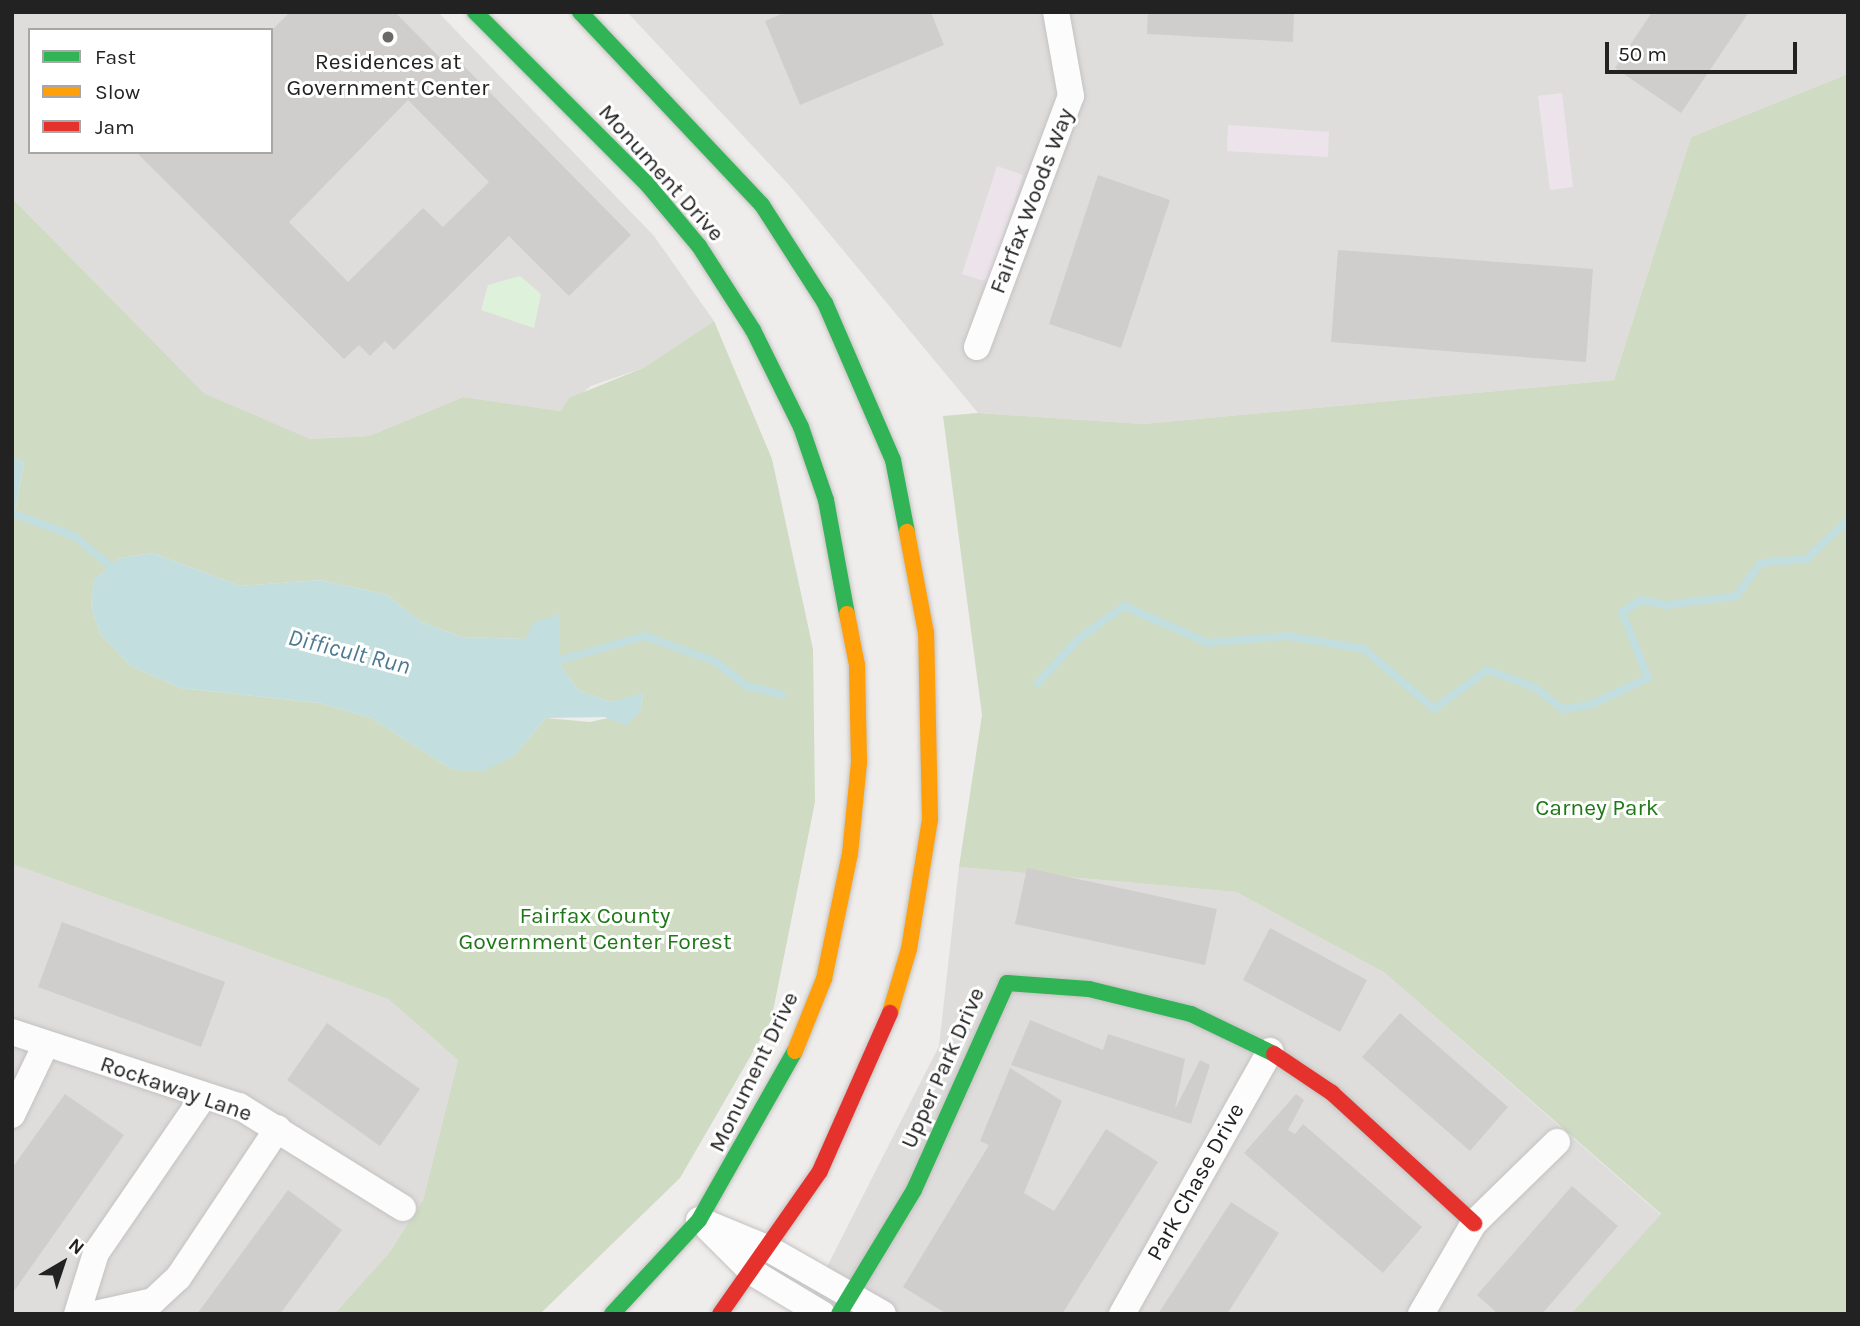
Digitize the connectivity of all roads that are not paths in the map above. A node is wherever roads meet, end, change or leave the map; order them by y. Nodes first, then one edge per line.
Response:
1 (475, 12) edge
2 (580, 12) edge
3 (1056, 12) edge
4 (976, 347) dead end
5 (12, 1031) edge
6 (46, 1044) junction
7 (1270, 1051) junction
8 (204, 1096) junction
9 (12, 1115) edge
10 (278, 1128) junction
11 (1557, 1142) dead end
12 (403, 1208) dead end
13 (699, 1220) junction
14 (1474, 1223) junction
15 (769, 1249) junction
16 (752, 1272) junction
17 (845, 1304) edge
18 (77, 1314) edge
19 (94, 1314) edge
20 (612, 1314) edge
21 (720, 1314) edge
22 (822, 1314) edge
23 (883, 1314) edge
24 (1122, 1314) edge
25 (1422, 1314) edge

1 - 13 main road, Monument Drive
2 - 15 main road
3 - 4 street, Fairfax Woods Way
5 - 6 street, Rockaway Lane
6 - 8 street, Rockaway Lane
6 - 9 street
7 - 14 main road, Upper Park Drive
7 - 17 main road, Upper Park Drive
7 - 24 street, Park Chase Drive
8 - 10 street, Rockaway Lane
8 - 18 street
10 - 12 street, Rockaway Lane
10 - 19 street
11 - 14 street
13 - 15 street
13 - 16 street
13 - 20 main road, Monument Drive
14 - 25 street
15 - 16 main road
15 - 17 street
16 - 21 main road
16 - 22 street
17 - 23 street

